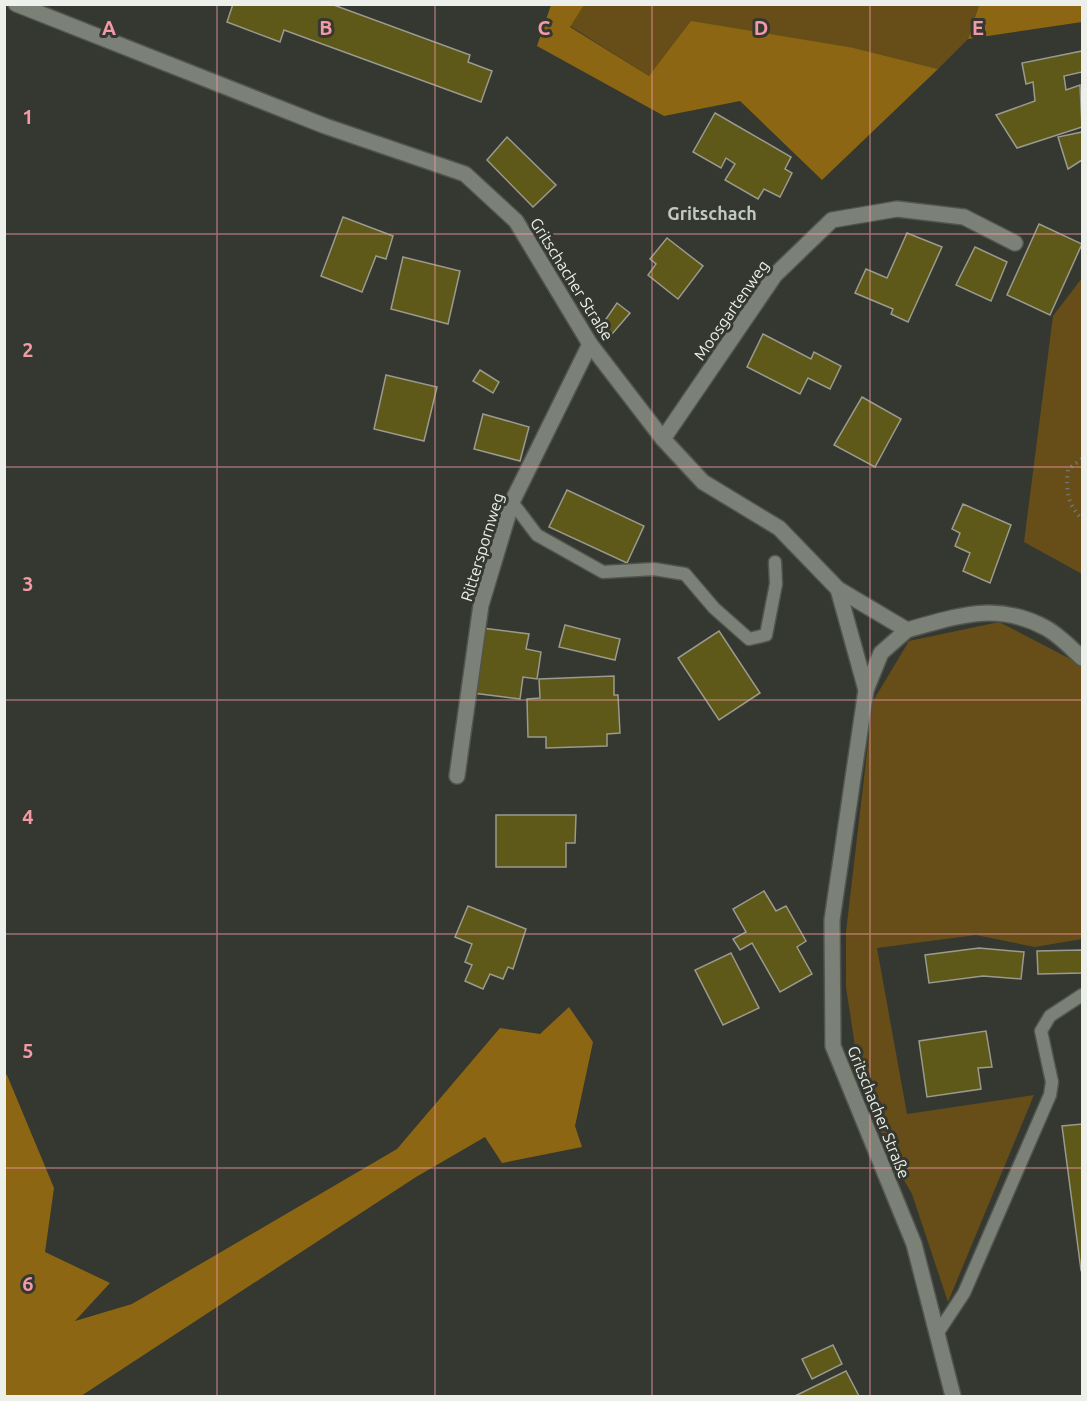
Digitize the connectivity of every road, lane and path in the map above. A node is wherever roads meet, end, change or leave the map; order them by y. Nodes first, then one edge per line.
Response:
1 (15, 4) edge
2 (1015, 243) dead end
3 (590, 344) junction
4 (663, 439) junction
5 (1083, 459) edge
6 (512, 502) junction
7 (1083, 519) edge
8 (775, 562) dead end
9 (838, 589) junction
10 (907, 630) junction
11 (1083, 658) edge
12 (866, 690) junction
13 (458, 776) dead end
14 (1083, 995) edge
15 (937, 1334) junction
16 (953, 1396) edge

1 - 3 street, Gritschacher Straße
2 - 4 street, Moosgartenweg
3 - 4 street, Gritschacher Straße
3 - 6 street, Ritterspornweg
4 - 9 street, Gritschacher Straße
5 - 7 path
6 - 8 lane
6 - 13 street, Ritterspornweg
9 - 10 street
9 - 12 street, Gritschacher Straße
10 - 11 street
10 - 12 street, Gritschacher Straße
12 - 15 street, Gritschacher Straße
14 - 15 lane
15 - 16 street, Gritschacher Straße

